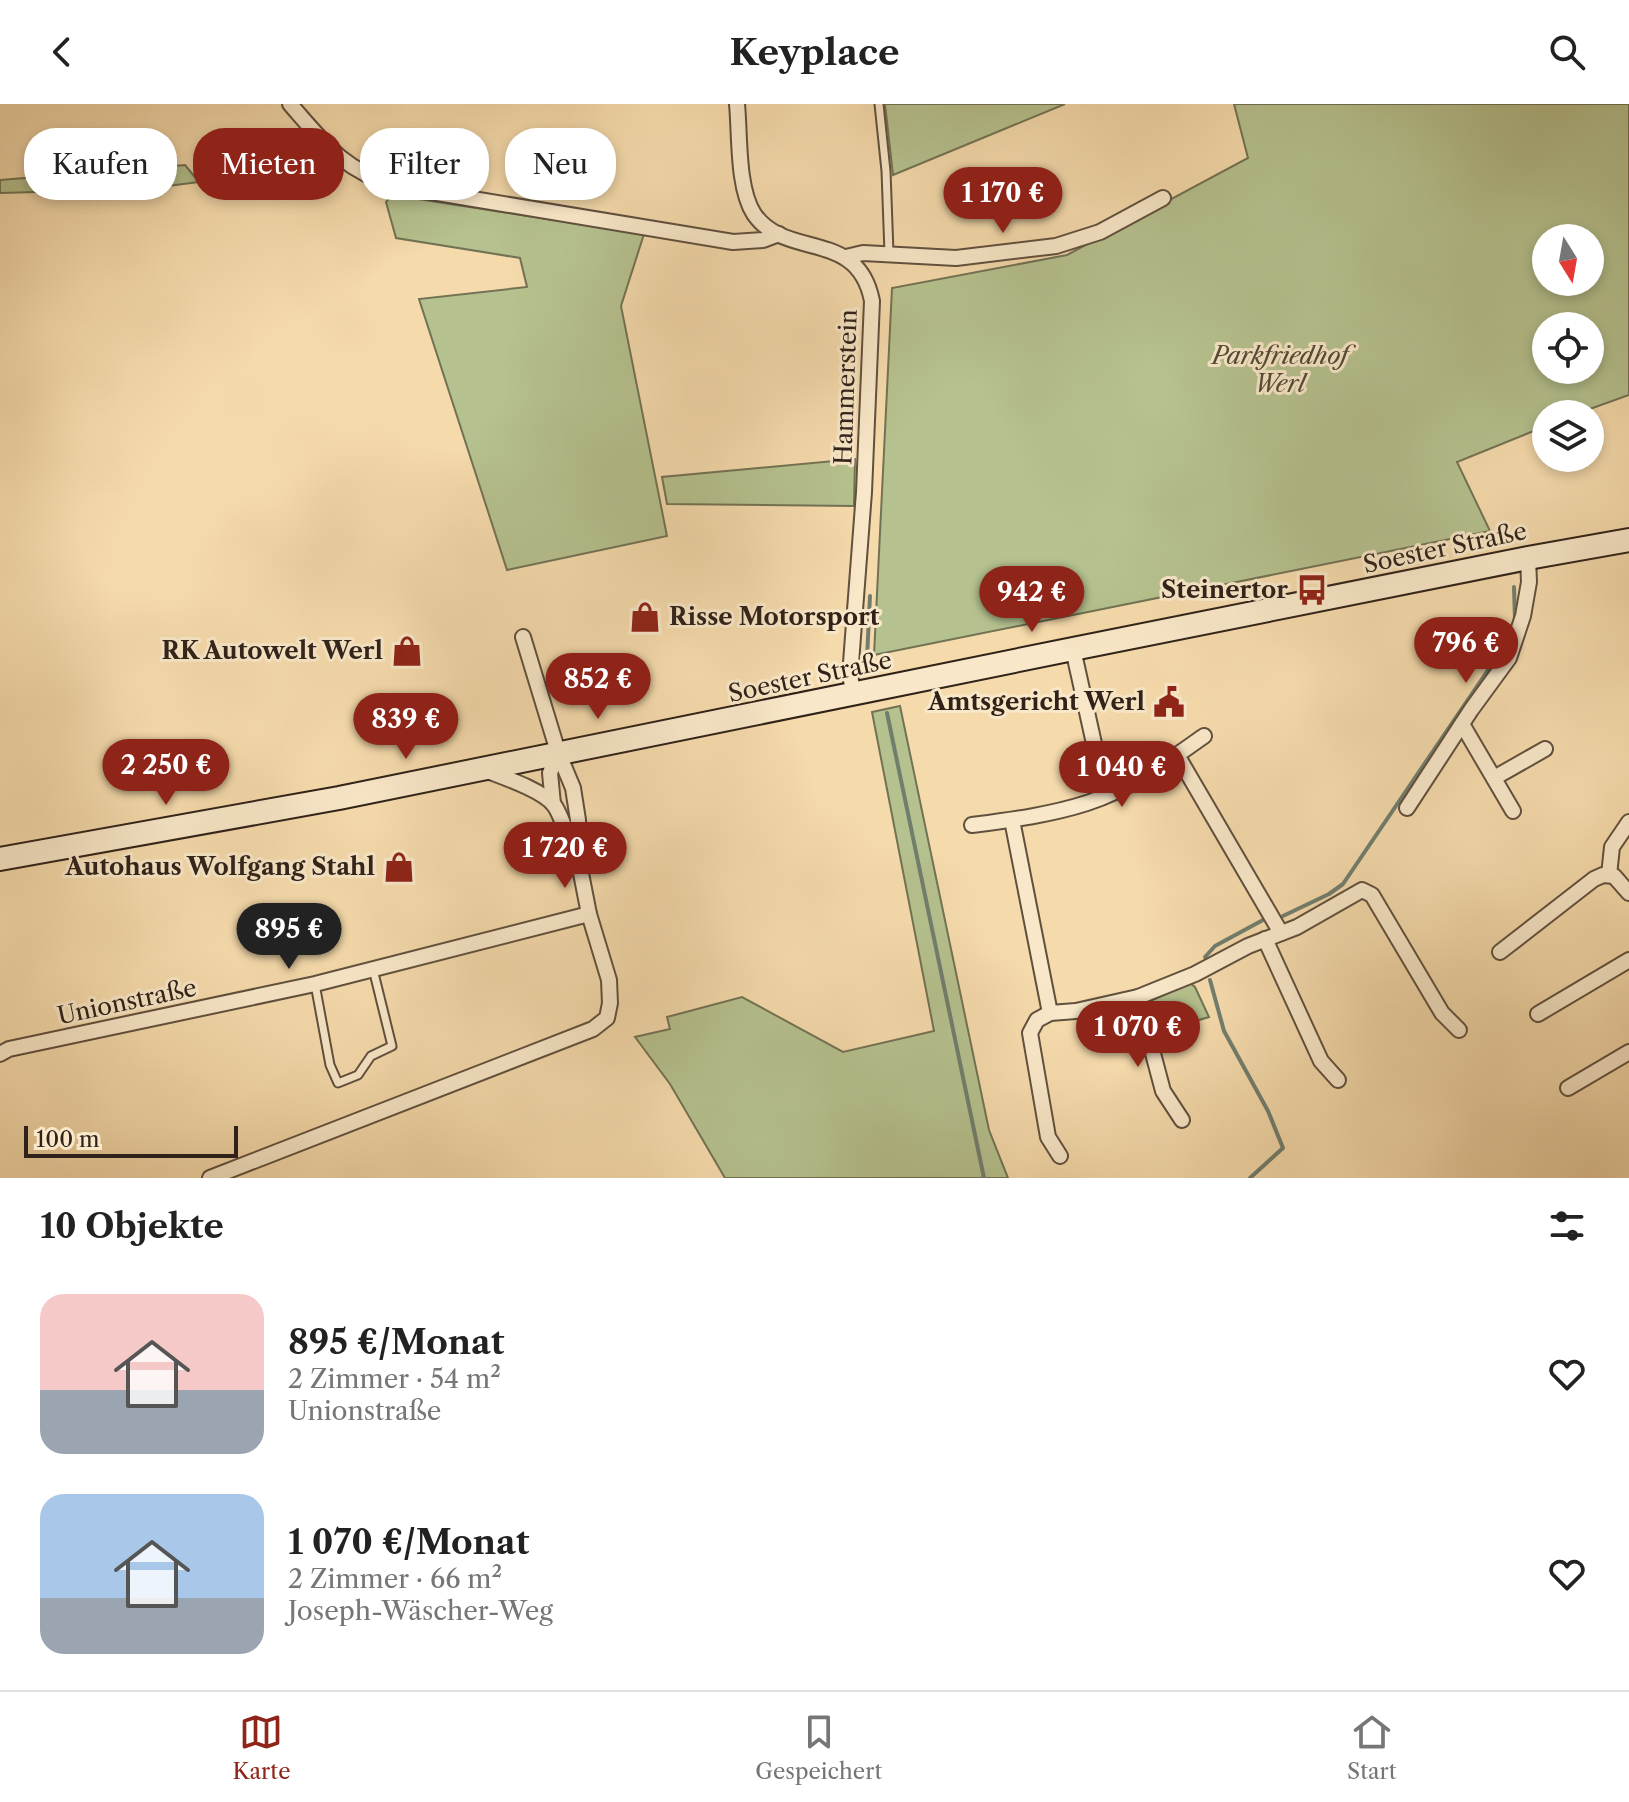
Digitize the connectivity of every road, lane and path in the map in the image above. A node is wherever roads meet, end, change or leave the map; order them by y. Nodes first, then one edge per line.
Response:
1 (290, 104) edge
2 (737, 104) edge
3 (879, 104) edge
4 (1163, 198) dead end
5 (779, 234) junction
6 (889, 253) junction
7 (846, 257) junction
8 (1629, 540) edge
9 (1528, 558) junction
10 (523, 637) dead end
11 (1073, 649) junction
12 (854, 694) junction
13 (1462, 724) junction
14 (1204, 736) dead end
15 (1545, 749) dead end
16 (558, 752) junction
17 (1177, 755) junction
18 (482, 768) junction
19 (1494, 778) junction
20 (1116, 790) junction
21 (553, 804) junction
22 (1407, 808) dead end
23 (1513, 811) dead end
24 (1012, 820) junction
25 (1629, 822) edge
26 (972, 825) dead end
27 (578, 858) junction
28 (0, 859) edge
29 (1609, 875) junction
30 (1629, 893) edge
31 (589, 914) junction
32 (1281, 933) junction
33 (1265, 939) junction
34 (1500, 952) dead end
35 (1629, 960) edge
36 (373, 969) junction
37 (315, 984) junction
38 (1138, 997) junction
39 (1050, 1013) junction
40 (1538, 1014) dead end
41 (1459, 1030) dead end
42 (1629, 1052) edge
43 (0, 1054) edge
44 (1338, 1080) dead end
45 (1568, 1088) dead end
46 (1182, 1120) dead end
47 (1060, 1156) dead end
48 (210, 1178) edge

1 - 5 street
2 - 5 street
3 - 6 lane
4 - 6 street
5 - 7 street
6 - 7 street
7 - 12 street, Hammerstein
8 - 9 main road, Soester Straße
9 - 11 main road, Soester Straße
9 - 13 street
10 - 16 street
11 - 12 main road, Soester Straße
11 - 20 street
12 - 16 main road, Soester Straße
13 - 19 street
13 - 22 street
14 - 17 street
15 - 19 street
16 - 18 main road, Soester Straße
16 - 21 street
16 - 27 street
17 - 20 street
17 - 32 street
18 - 21 street
18 - 28 main road, Soester Straße
19 - 23 street
20 - 24 street
21 - 27 street
24 - 26 street
24 - 39 street
25 - 29 street
27 - 31 street
29 - 30 street
29 - 34 street
31 - 36 street, Unionstraße
31 - 48 street
32 - 33 street
32 - 41 street
33 - 38 street
33 - 44 street
35 - 40 street
36 - 37 street, Unionstraße
36 - 37 lane
37 - 43 street, Unionstraße
38 - 39 street
38 - 46 street
39 - 47 street
42 - 45 street

